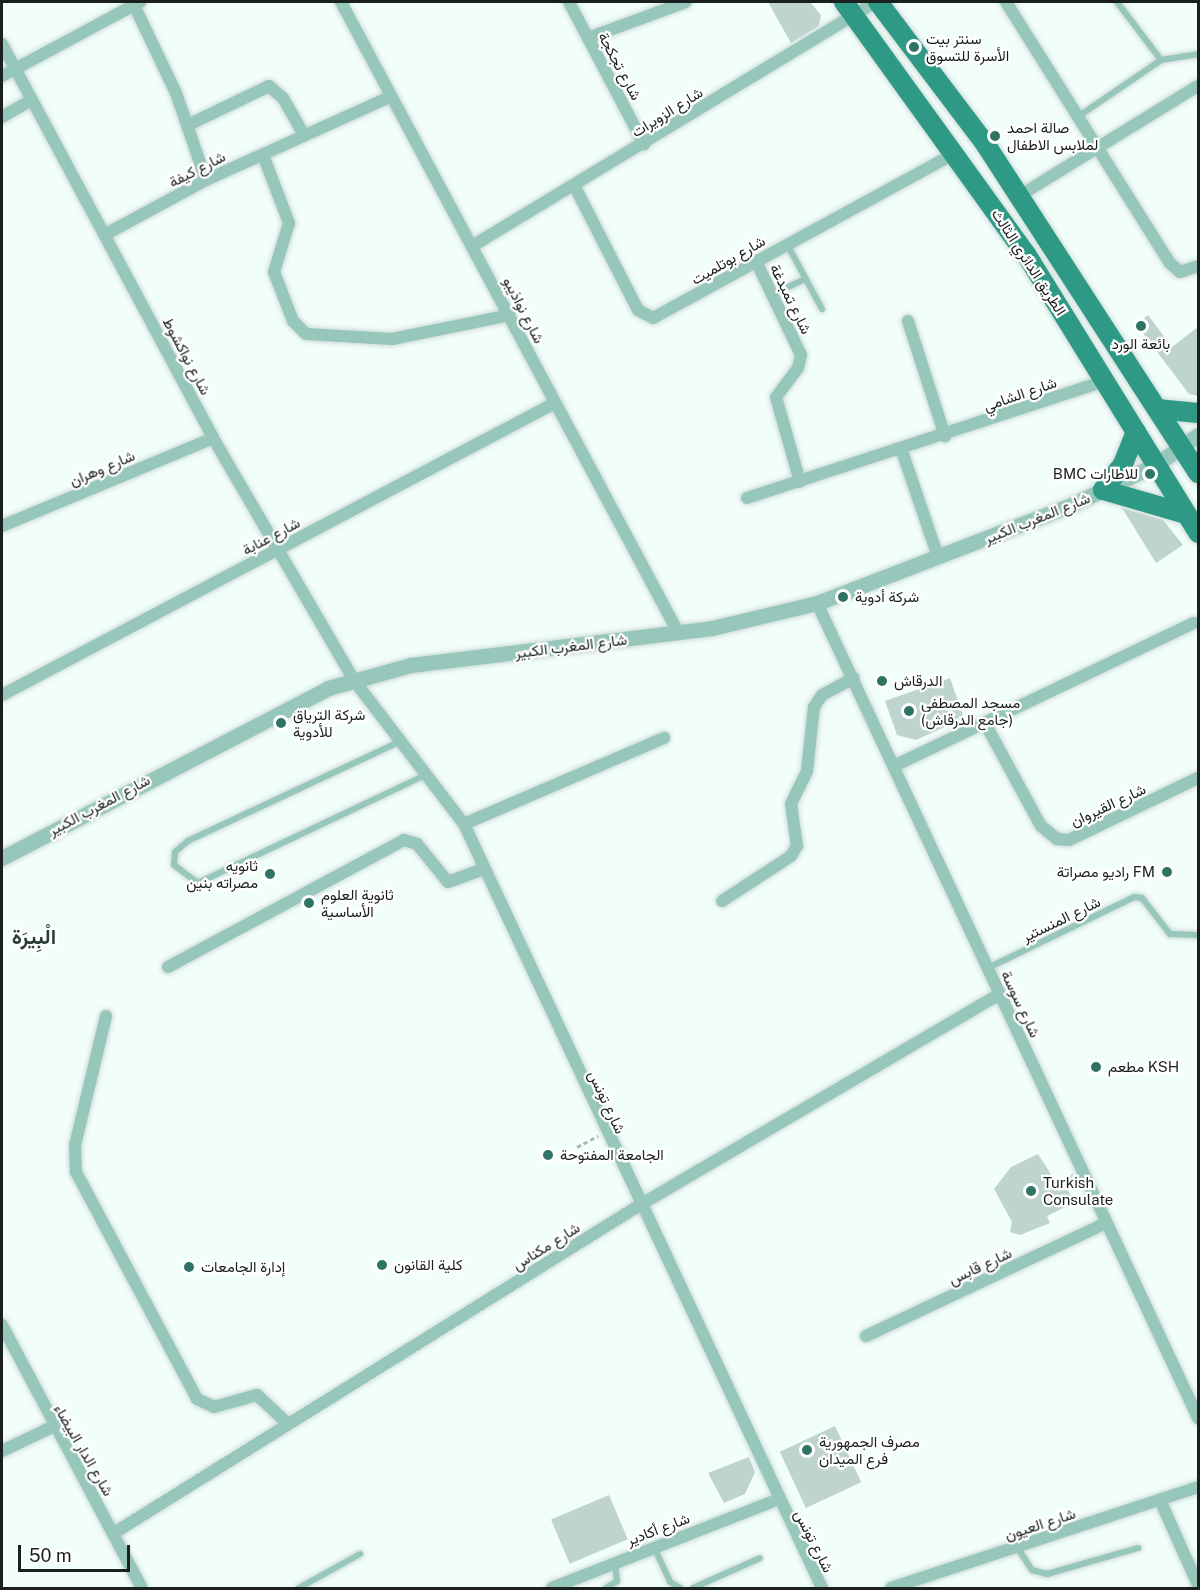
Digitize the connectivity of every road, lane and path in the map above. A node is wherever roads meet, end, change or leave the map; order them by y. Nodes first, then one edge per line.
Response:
1 (341, 2) edge
2 (569, 2) edge
3 (686, 2) edge
4 (877, 2) edge
5 (1006, 2) edge
6 (1117, 2) edge
7 (138, 3) edge
8 (849, 8) edge
9 (588, 38) junction
10 (2, 44) edge
11 (1198, 54) edge
12 (1161, 60) junction
13 (14, 70) junction
14 (2, 76) edge
15 (1198, 86) edge
16 (390, 97) junction
17 (30, 101) junction
18 (1079, 116) junction
19 (2, 117) edge
20 (188, 125) junction
21 (304, 135) junction
22 (644, 144) junction
23 (1098, 145) junction
24 (956, 153) junction
25 (263, 155) junction
26 (206, 180) junction
27 (575, 187) junction
28 (1019, 196) junction
29 (106, 234) junction
30 (787, 244) junction
31 (474, 245) junction
32 (756, 261) junction
33 (1198, 266) edge
34 (806, 279) junction
35 (773, 294) junction
36 (822, 309) dead end
37 (510, 315) junction
38 (908, 321) dead end
39 (1104, 381) junction
40 (555, 403) junction
41 (1157, 409) junction
42 (1198, 413) edge
43 (1136, 432) junction
44 (1198, 435) edge
45 (945, 436) junction
46 (213, 438) junction
47 (1182, 446) junction
48 (902, 451) junction
49 (1155, 465) junction
50 (1198, 473) edge
51 (800, 482) junction
52 (1103, 490) junction
53 (747, 498) dead end
54 (1186, 514) junction
55 (2, 526) edge
56 (1198, 533) edge
57 (278, 550) junction
58 (938, 557) junction
59 (817, 603) junction
60 (1194, 623) dead end
61 (678, 632) junction
62 (854, 678) junction
63 (353, 679) junction
64 (2, 695) edge
65 (985, 723) junction
66 (664, 738) dead end
67 (404, 740) junction
68 (896, 765) junction
69 (428, 774) junction
70 (1198, 778) edge
71 (464, 824) junction
72 (2, 858) edge
73 (484, 869) junction
74 (722, 901) dead end
75 (1198, 935) edge
76 (168, 967) dead end
77 (988, 968) junction
78 (999, 994) junction
79 (106, 1016) dead end
80 (605, 1133) junction
81 (577, 1147) dead end
82 (640, 1205) junction
83 (1106, 1223) junction
84 (2, 1325) edge
85 (866, 1336) dead end
86 (1198, 1418) edge
87 (288, 1424) junction
88 (52, 1427) junction
89 (2, 1451) edge
90 (1198, 1487) edge
91 (777, 1500) junction
92 (1160, 1500) junction
93 (114, 1533) junction
94 (654, 1546) junction
95 (1017, 1547) junction
96 (1138, 1548) dead end
97 (360, 1554) dead end
98 (760, 1558) dead end
99 (615, 1562) junction
100 (1198, 1585) edge
101 (142, 1588) edge
102 (299, 1588) edge
103 (553, 1588) edge
104 (606, 1588) edge
105 (680, 1588) edge
106 (693, 1588) edge
107 (822, 1588) edge
108 (891, 1588) edge

1 - 16 street, شارع نواذيبو
2 - 9 street, شارع تجكجة
3 - 9 street
4 - 8 street, شارع الزويرات
4 - 28 main road, الطريق الدائري الثالث
5 - 18 street
6 - 12 lane
7 - 13 street
7 - 20 street
8 - 22 street, شارع الزويرات
8 - 24 main road, الطريق الدائري الثالث
9 - 22 street, شارع تجكجة
10 - 13 street, شارع نواكشوط
11 - 12 lane
12 - 18 lane
13 - 14 street
13 - 17 street, شارع نواكشوط
15 - 23 street
16 - 21 street, شارع كيفة
16 - 31 street, شارع نواذيبو
17 - 19 street
17 - 29 street, شارع نواكشوط
18 - 23 street
20 - 21 street
20 - 26 street
21 - 25 street, شارع كيفة
22 - 27 street, شارع الزويرات
23 - 28 street
23 - 33 street
24 - 30 street, شارع بوتلميت
24 - 39 main road, الطريق الدائري الثالث
25 - 26 street, شارع كيفة
25 - 37 street
26 - 29 street, شارع كيفة
27 - 31 street, شارع الزويرات
27 - 32 street, شارع بوتلميت
28 - 41 main road, الطريق الدائري الثالث
29 - 46 street, شارع نواكشوط
30 - 32 street, شارع بوتلميت
30 - 34 lane
31 - 37 street, شارع نواذيبو
32 - 35 street, شارع تمبدغة
34 - 35 lane
34 - 36 lane
35 - 51 street, شارع تمبدغة
37 - 40 street, شارع نواذيبو
38 - 45 street
39 - 43 main road, الطريق الدائري الثالث
39 - 45 street, شارع الشامي
40 - 57 street, شارع عنابة
40 - 61 street, شارع نواذيبو
41 - 42 main road
41 - 47 main road, الطريق الدائري الثالث
43 - 49 main road, الطريق الدائري الثالث
43 - 52 main road
44 - 47 street, شارع المغرب الكبير
45 - 48 street, شارع الشامي
46 - 55 street, شارع وهران
46 - 57 street, شارع نواكشوط
47 - 49 street, شارع المغرب الكبير
47 - 50 main road, الطريق الدائري الثالث
48 - 51 street, شارع الشامي
48 - 58 street
49 - 52 street, شارع المغرب الكبير
49 - 54 main road, الطريق الدائري الثالث
51 - 53 street, شارع الشامي
52 - 54 main road
52 - 58 street, شارع المغرب الكبير
54 - 56 main road, الطريق الدائري الثالث
57 - 63 street, شارع نواكشوط
57 - 64 street, شارع عنابة
58 - 59 street, شارع المغرب الكبير
59 - 61 street, شارع المغرب الكبير
59 - 62 street, شارع سوسة
60 - 65 street
61 - 63 street, شارع المغرب الكبير
62 - 68 street, شارع سوسة
62 - 74 street
63 - 67 street, شارع تونس
63 - 72 street, شارع المغرب الكبير
65 - 68 street
65 - 70 street, شارع القيروان
66 - 71 street
67 - 69 street, شارع تونس
67 - 69 lane
68 - 77 street, شارع سوسة
69 - 71 street, شارع تونس
71 - 73 street, شارع تونس
73 - 76 street
73 - 80 street, شارع تونس
75 - 77 lane, شارع المنستير
77 - 78 street, شارع سوسة
78 - 82 street, شارع مكناس
78 - 83 street, شارع سوسة
79 - 87 street
80 - 81 path
80 - 82 street, شارع تونس
82 - 87 street, شارع مكناس
82 - 91 street, شارع تونس
83 - 85 street, شارع قابس
83 - 86 street, شارع سوسة
84 - 88 street, شارع الدار البيضاء
87 - 93 street, شارع مكناس
88 - 89 street
88 - 93 street, شارع الدار البيضاء
90 - 92 street, شارع العيون
91 - 94 street, شارع أكادير
91 - 107 street, شارع تونس
92 - 95 street, شارع العيون
92 - 100 street
93 - 101 street, شارع الدار البيضاء
94 - 99 street, شارع أكادير
94 - 105 lane
95 - 96 lane
95 - 108 street, شارع العيون
97 - 102 lane
98 - 106 lane
99 - 103 street, شارع أكادير
99 - 104 lane

